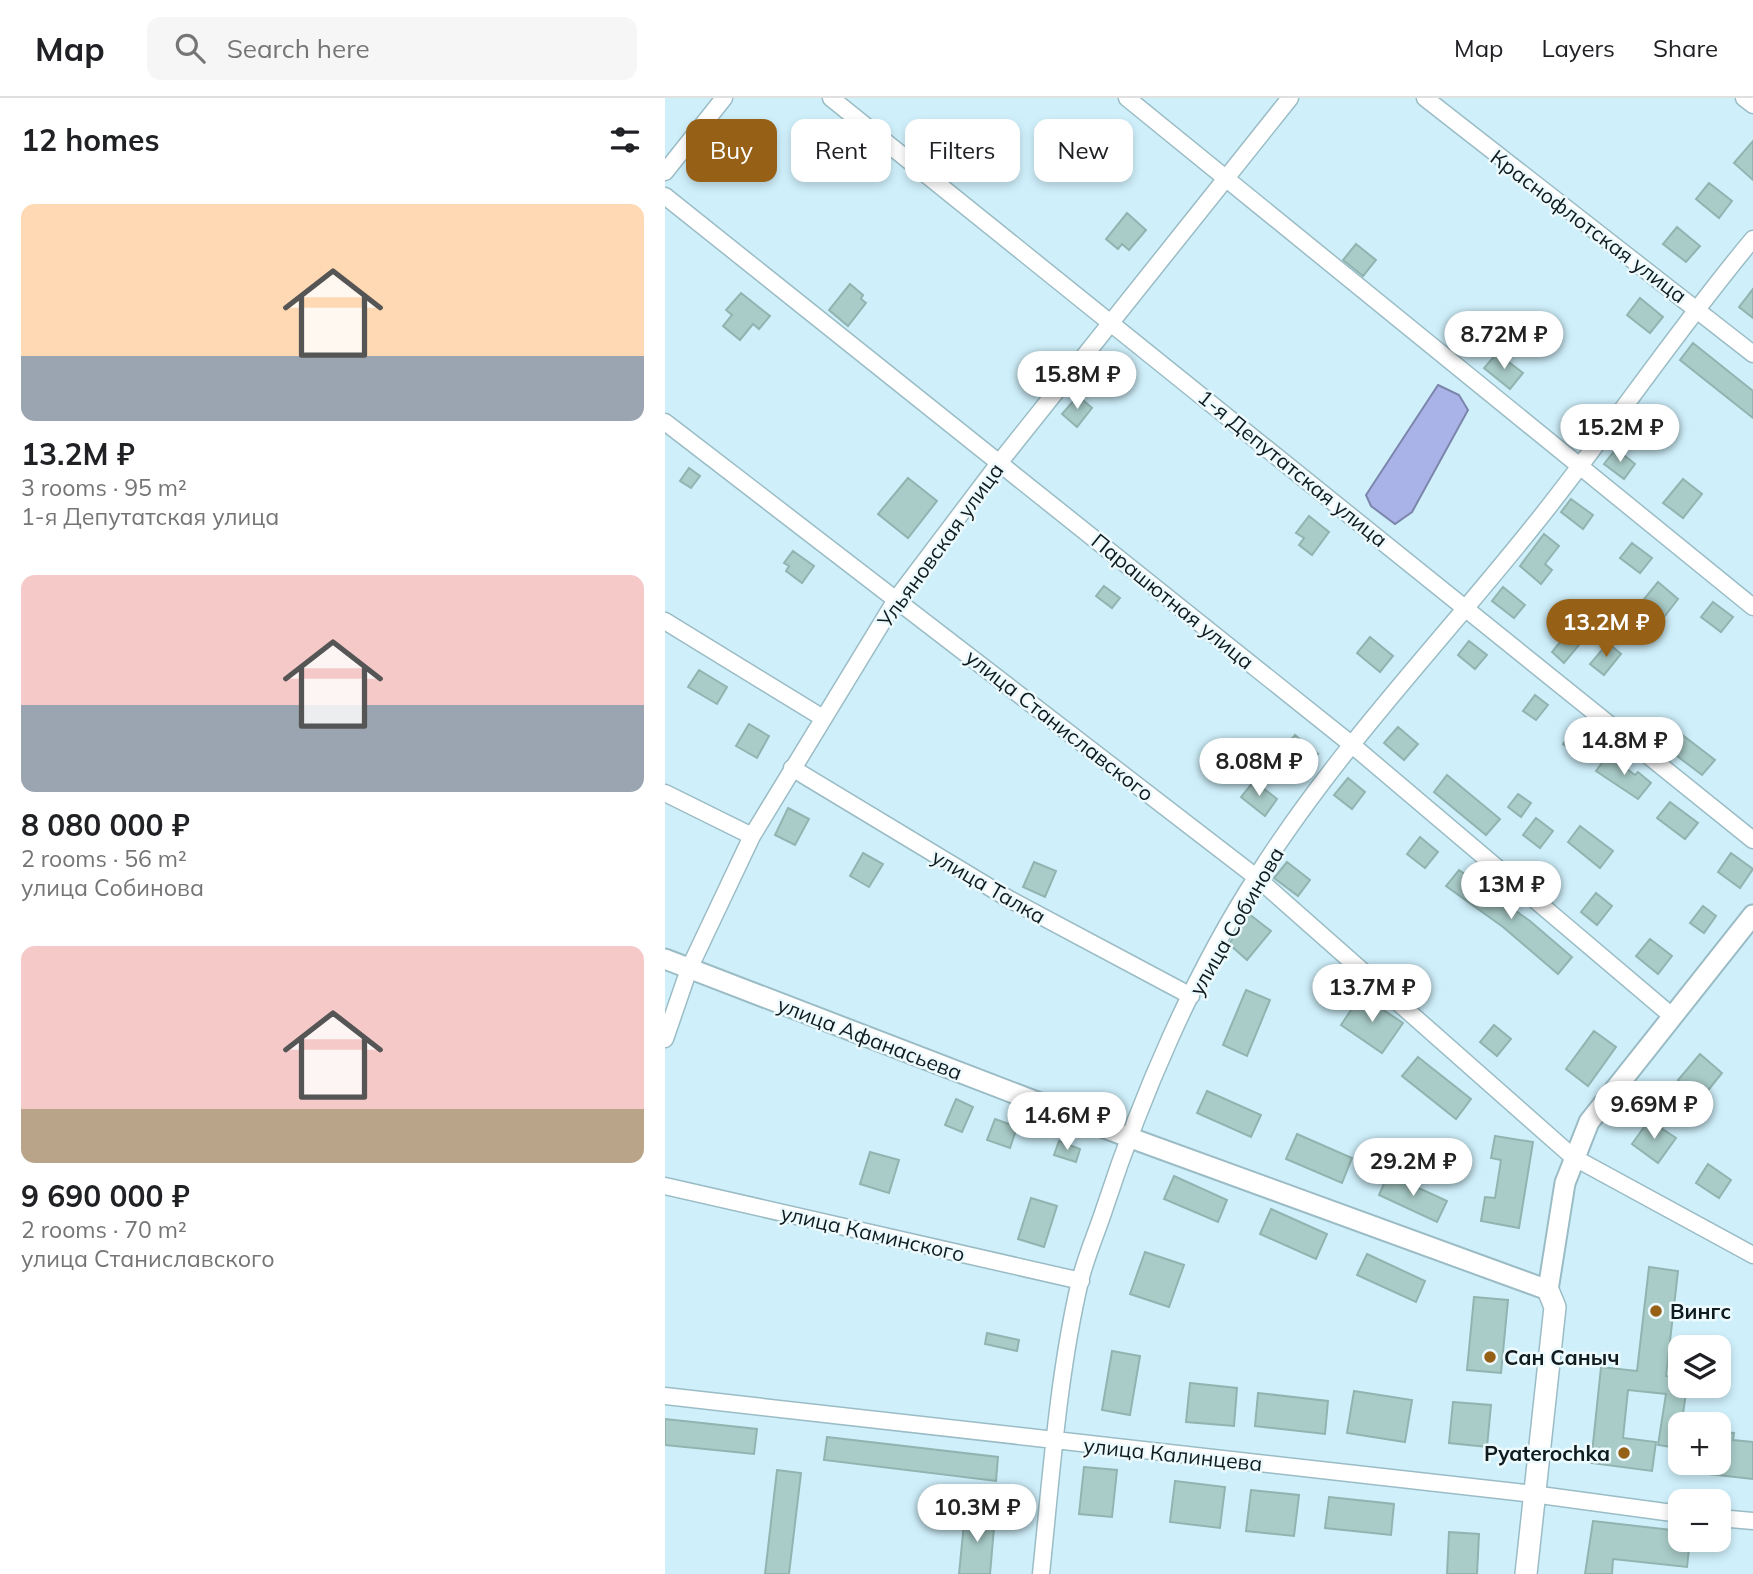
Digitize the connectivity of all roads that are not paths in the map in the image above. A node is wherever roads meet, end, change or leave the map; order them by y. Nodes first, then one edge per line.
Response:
1 (724, 98) edge
2 (831, 98) edge
3 (1126, 98) edge
4 (1290, 98) edge
5 (1425, 98) edge
6 (1744, 98) edge
7 (1753, 105) edge
8 (665, 172) edge
9 (1225, 177) junction
10 (665, 196) edge
11 (1753, 239) edge
12 (1695, 308) junction
13 (1113, 323) junction
14 (1753, 354) edge
15 (665, 422) edge
16 (999, 463) junction
17 (1581, 467) junction
18 (897, 598) junction
19 (1753, 607) edge
20 (1468, 608) junction
21 (665, 621) edge
22 (823, 718) junction
23 (1351, 744) junction
24 (792, 768) junction
25 (665, 793) edge
26 (752, 836) junction
27 (1753, 840) edge
28 (1256, 877) junction
29 (1753, 915) edge
30 (665, 959) edge
31 (689, 969) junction
32 (1191, 996) junction
33 (1672, 1016) junction
34 (665, 1039) edge
35 (1128, 1137) junction
36 (1573, 1157) junction
37 (665, 1186) edge
38 (1753, 1255) edge
39 (1081, 1280) junction
40 (1548, 1290) junction
41 (665, 1396) edge
42 (1054, 1442) junction
43 (1530, 1493) junction
44 (1668, 1512) edge
45 (1731, 1519) edge
46 (1753, 1521) edge
47 (1041, 1574) edge
48 (1515, 1574) edge
49 (1526, 1574) edge

1 - 8 street
2 - 13 street, 1-я Депутатская улица
3 - 9 street
4 - 9 street, Ульяновская улица
5 - 12 street, Краснофлотская улица
6 - 7 street
9 - 13 street, Ульяновская улица
9 - 17 street
10 - 16 street, Парашютная улица
11 - 12 street, улица Собинова
12 - 14 street, Краснофлотская улица
12 - 17 street, улица Собинова
13 - 16 street, Ульяновская улица
13 - 20 street, 1-я Депутатская улица
15 - 18 street, улица Станиславского
16 - 18 street, Ульяновская улица
16 - 23 street, Парашютная улица
17 - 19 street
17 - 20 street, улица Собинова
18 - 22 street, Ульяновская улица
18 - 28 street, улица Станиславского
20 - 23 street, улица Собинова
20 - 27 street, 1-я Депутатская улица
21 - 22 street
22 - 24 street, Ульяновская улица
23 - 28 street, улица Собинова
23 - 33 street, Парашютная улица
24 - 26 street, Ульяновская улица
24 - 32 street, улица Талка
25 - 26 street
26 - 31 street, Ульяновская улица
28 - 32 street, улица Собинова
28 - 36 street, улица Станиславского
29 - 33 street
30 - 31 street, улица Афанасьева
31 - 34 street, Ульяновская улица
31 - 35 street, улица Афанасьева
32 - 35 street, улица Собинова
33 - 36 street
35 - 39 street, улица Собинова
35 - 40 street, улица Афанасьева
36 - 38 street, улица Станиславского
36 - 40 street
37 - 39 street, улица Каминского
39 - 42 street, улица Собинова
40 - 43 main road
41 - 42 street, улица Калинцева
42 - 43 street, улица Калинцева
42 - 47 street, улица Собинова
43 - 44 street, улица Калинцева
43 - 48 main road
43 - 49 main road
45 - 46 street

